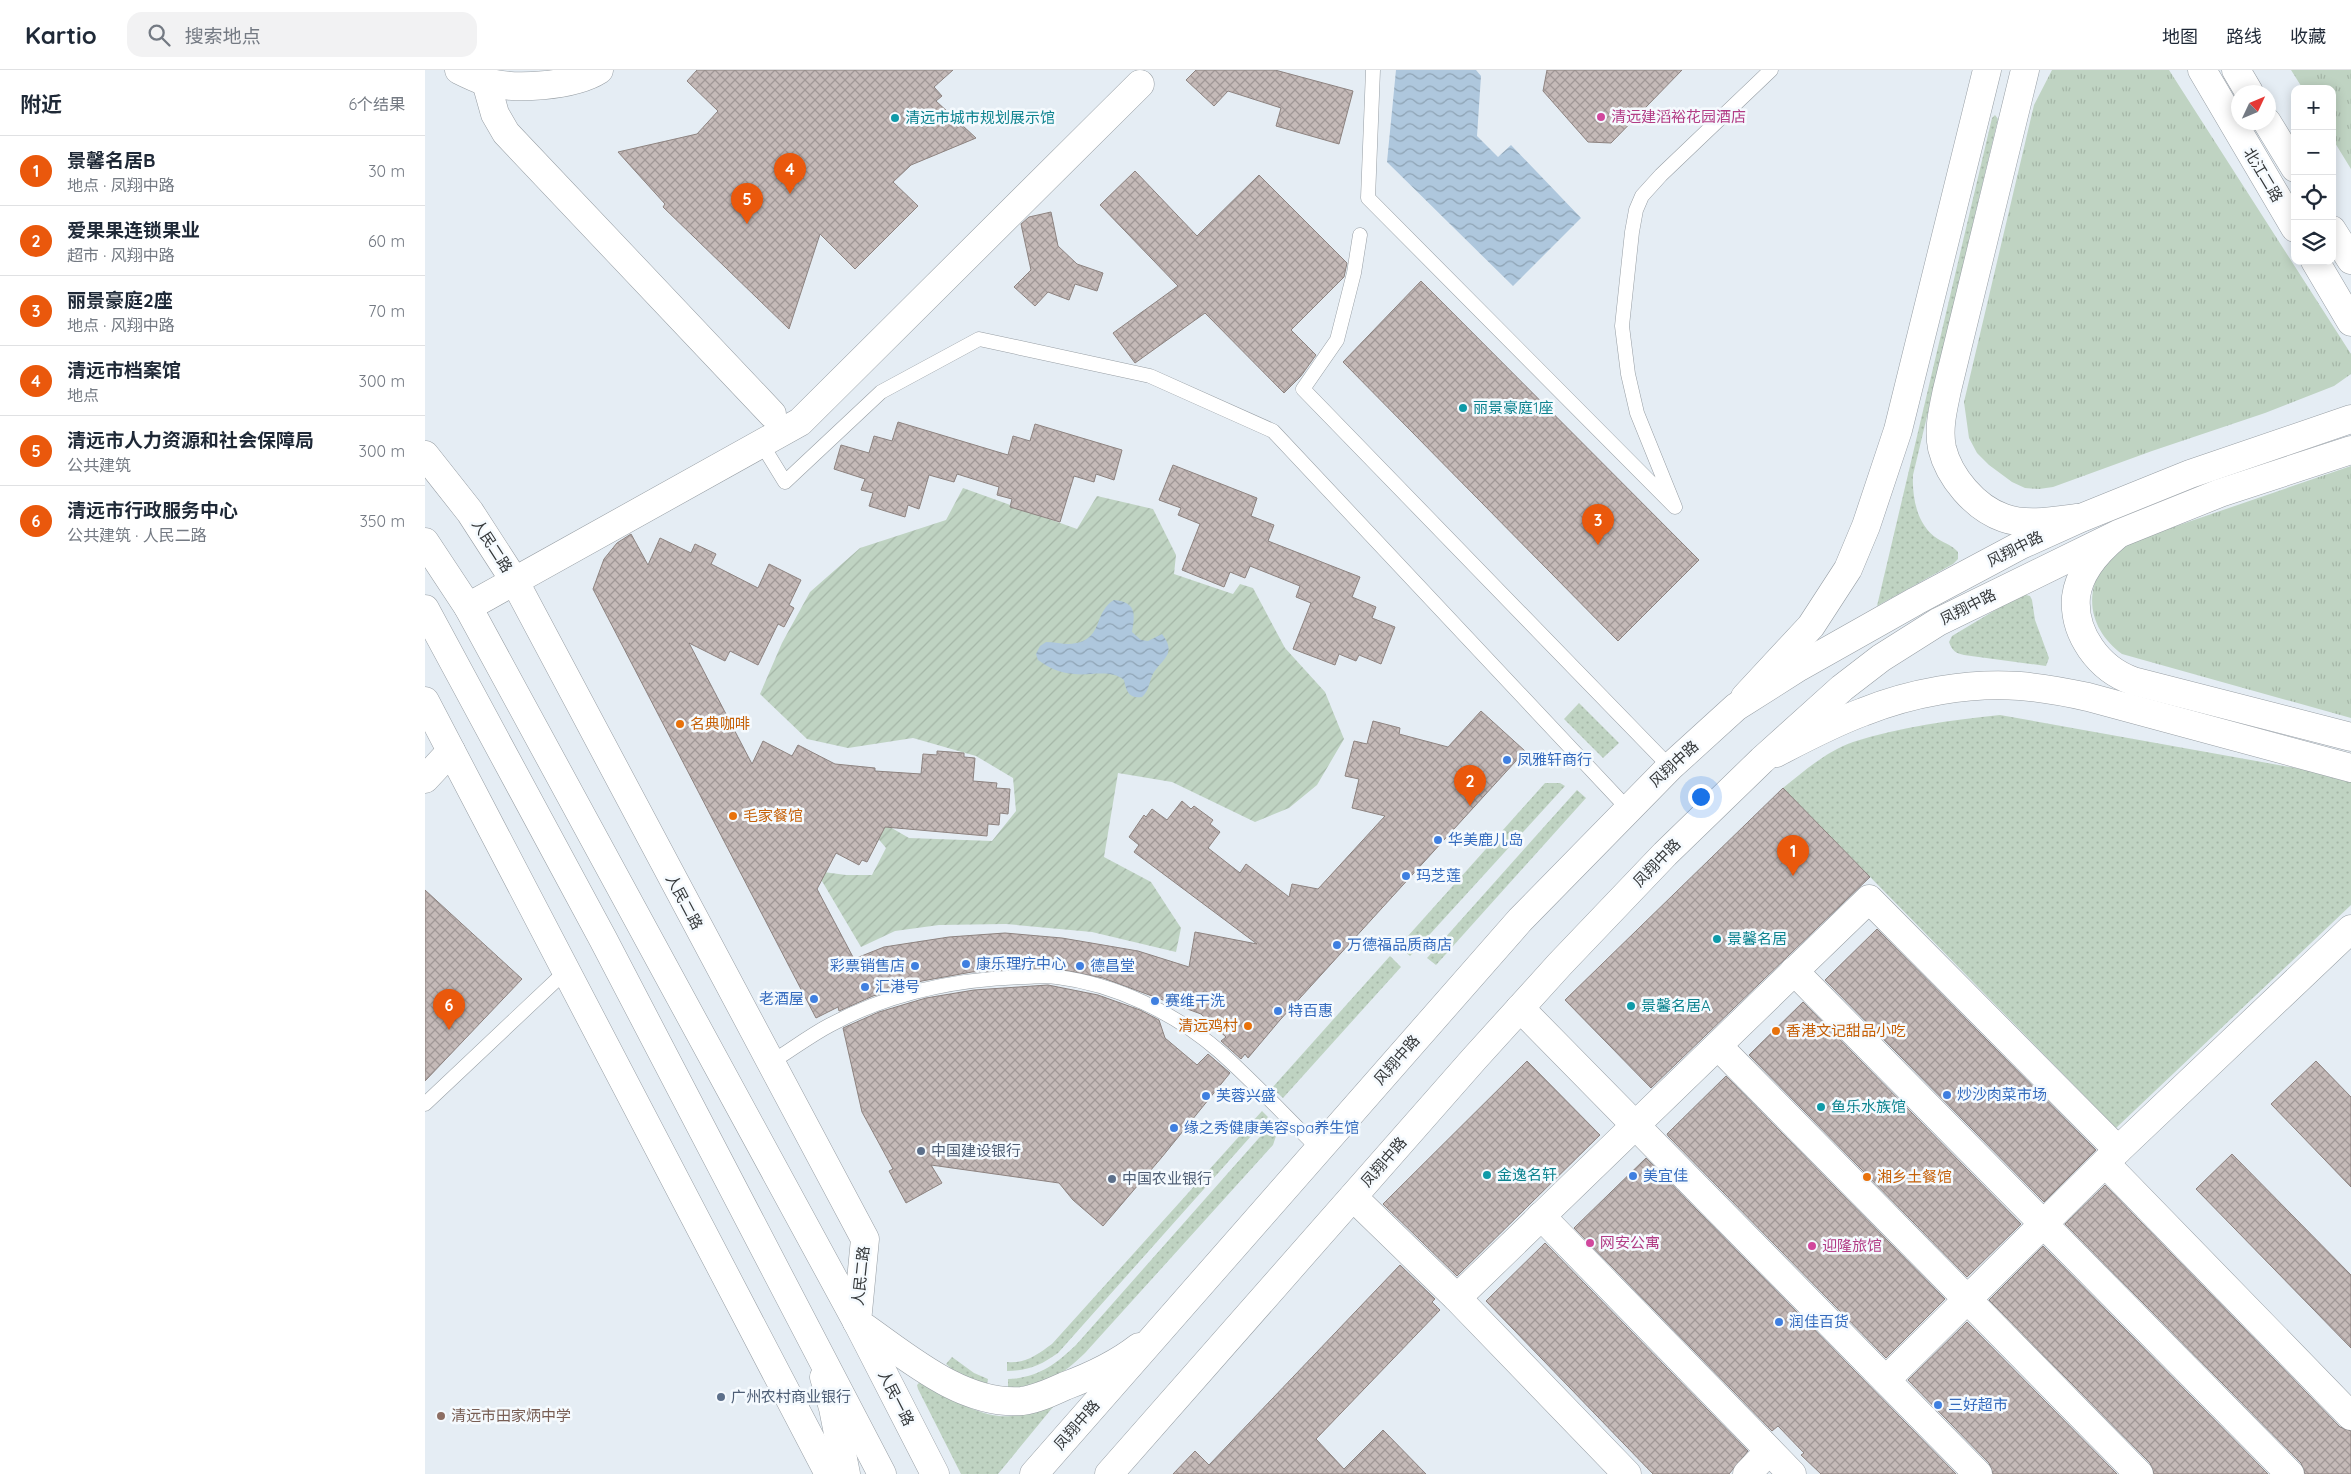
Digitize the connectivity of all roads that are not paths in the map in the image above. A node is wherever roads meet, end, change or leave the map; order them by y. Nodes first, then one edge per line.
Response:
1 (459, 70) edge
2 (599, 70) edge
3 (1373, 70) edge
4 (1771, 70) edge
5 (1987, 70) edge
6 (2025, 70) edge
7 (2202, 70) edge
8 (2236, 70) edge
9 (486, 82) junction
10 (1140, 84) dead end
11 (2245, 85) edge
12 (2272, 130) edge
13 (2291, 161) edge
14 (2291, 221) edge
15 (1360, 235) dead end
16 (2336, 236) edge
17 (2351, 260) edge
18 (2317, 265) edge
19 (2351, 322) edge
20 (772, 414) dead end
21 (2351, 419) edge
22 (761, 444) junction
23 (2351, 450) edge
24 (425, 455) edge
25 (2081, 518) junction
26 (2118, 534) junction
27 (425, 542) edge
28 (514, 580) junction
29 (468, 607) junction
30 (425, 609) edge
31 (425, 701) edge
32 (1736, 708) junction
33 (2351, 737) edge
34 (451, 751) junction
35 (1762, 760) junction
36 (1670, 767) junction
37 (2351, 768) edge
38 (425, 779) edge
39 (1628, 809) junction
40 (639, 923) junction
41 (2351, 929) edge
42 (603, 939) junction
43 (566, 972) junction
44 (1794, 972) junction
45 (1520, 1008) junction
46 (1718, 1046) junction
47 (770, 1064) junction
48 (425, 1104) edge
49 (1636, 1125) junction
50 (1319, 1149) junction
51 (2111, 1156) junction
52 (1353, 1197) junction
53 (1541, 1216) junction
54 (2043, 1224) junction
55 (1457, 1298) junction
56 (1968, 1299) junction
57 (857, 1322) junction
58 (1160, 1331) junction
59 (815, 1344) junction
60 (1886, 1380) junction
61 (2351, 1416) edge
62 (1769, 1451) junction
63 (829, 1474) edge
64 (846, 1474) edge
65 (882, 1474) edge
66 (935, 1474) edge
67 (1034, 1474) edge
68 (1109, 1474) edge
69 (1627, 1474) edge
70 (1747, 1474) edge
71 (1792, 1474) edge
72 (1978, 1474) edge
73 (2139, 1474) edge
74 (2290, 1474) edge

1 - 9 main road
2 - 9 main road
3 - 4 lane
5 - 32 main road
6 - 25 main road
7 - 14 main road, 北江二路
8 - 11 main road
9 - 20 main road
10 - 22 main road
12 - 13 main road, 北江二路
15 - 36 lane
16 - 17 main road
18 - 19 main road
21 - 25 main road, 风翔中路
22 - 28 main road
22 - 39 lane
23 - 26 main road, 凤翔中路
24 - 28 main road, 人民二路
25 - 32 main road, 风翔中路
26 - 33 main road
26 - 35 main road, 凤翔中路
27 - 29 main road, 人民二路
28 - 29 main road
28 - 47 main road, 人民二路
29 - 40 main road, 人民二路
30 - 42 main road
31 - 34 main road
32 - 36 main road, 风翔中路
34 - 38 main road
34 - 43 main road
35 - 37 main road
35 - 45 main road, 凤翔中路
36 - 39 main road, 风翔中路
39 - 50 main road, 风翔中路
40 - 42 main road
40 - 57 main road, 人民二路
41 - 51 main road
42 - 59 main road
43 - 48 lane
43 - 63 main road
44 - 46 main road
44 - 51 main road
44 - 54 main road
45 - 49 main road
45 - 52 main road, 凤翔中路
46 - 49 main road
46 - 56 main road
47 - 50 lane
47 - 57 main road, 人民二路
49 - 53 main road
49 - 60 main road
50 - 58 main road, 风翔中路
51 - 54 main road
51 - 61 main road
52 - 55 main road
52 - 68 main road, 凤翔中路
53 - 55 main road
53 - 62 main road
54 - 56 main road
54 - 74 main road
55 - 69 main road
56 - 60 main road
56 - 73 main road
57 - 58 main road
57 - 66 main road, 人民一路
58 - 67 main road, 凤翔中路
59 - 64 main road
59 - 65 main road
60 - 72 main road
62 - 70 main road
62 - 71 main road

